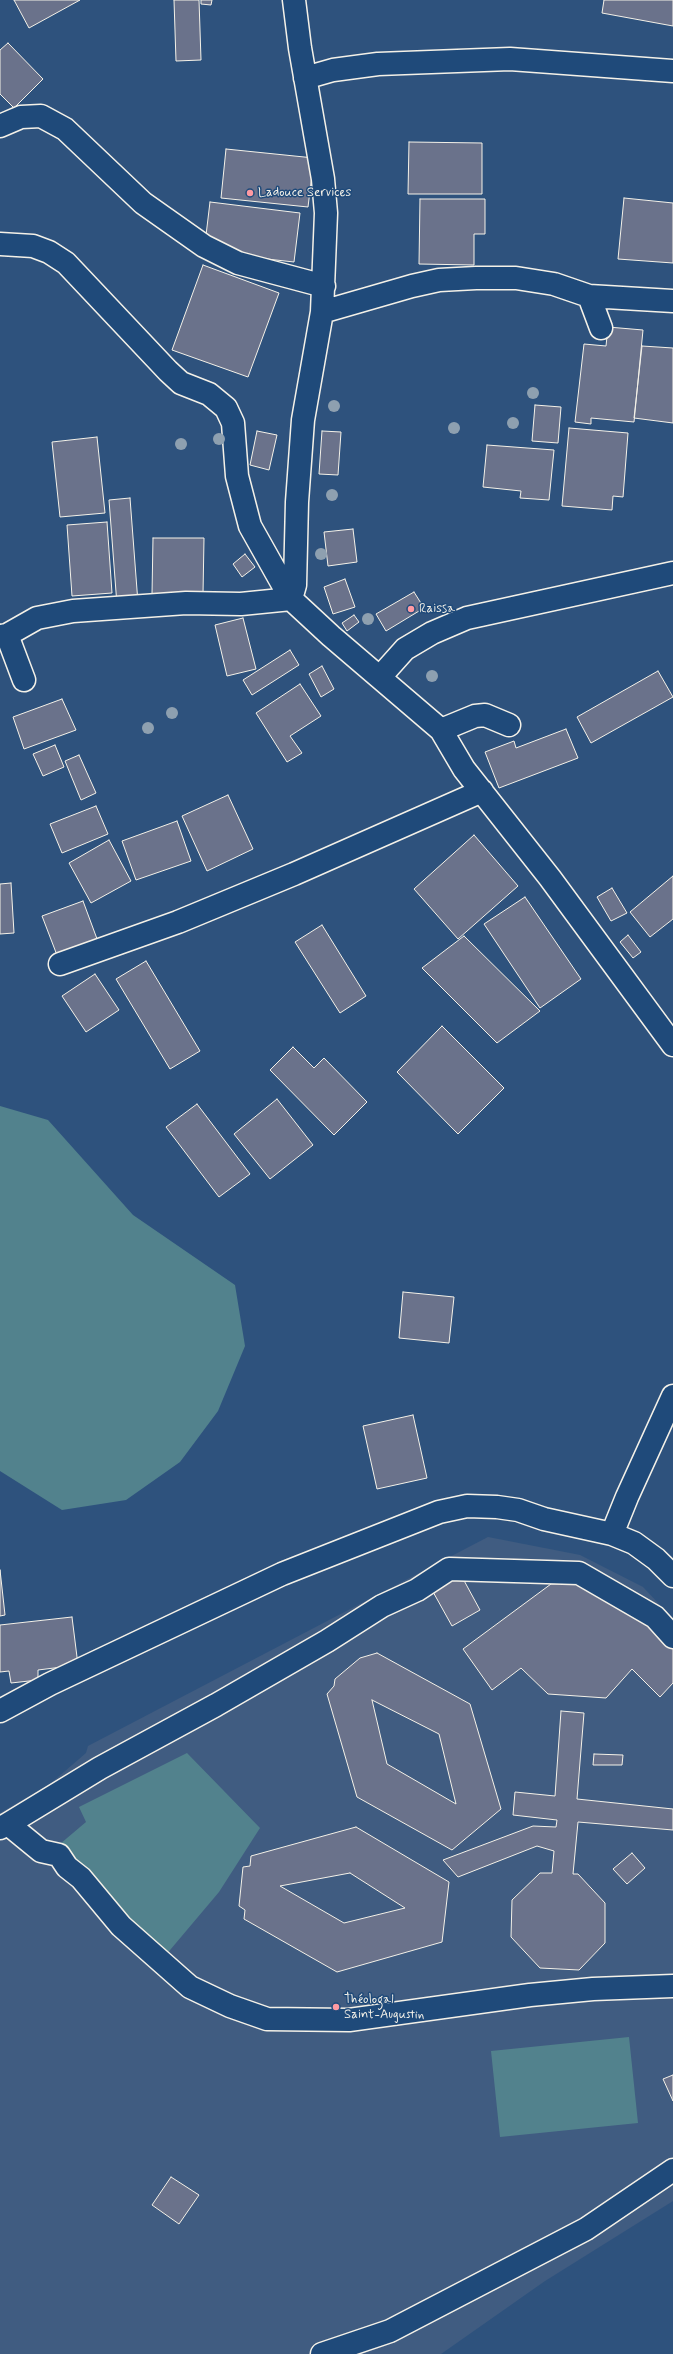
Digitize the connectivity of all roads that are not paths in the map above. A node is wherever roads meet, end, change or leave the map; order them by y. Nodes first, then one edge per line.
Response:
1 (294, 0) edge
2 (673, 72) edge
3 (306, 78) junction
4 (0, 126) edge
5 (0, 244) edge
6 (324, 286) junction
7 (589, 296) junction
8 (673, 301) edge
9 (322, 312) junction
10 (601, 328) dead end
11 (673, 573) edge
12 (292, 599) junction
13 (4, 635) edge
14 (380, 677) junction
15 (24, 680) dead end
16 (509, 725) dead end
17 (441, 730) junction
18 (482, 791) junction
19 (60, 964) dead end
20 (673, 1045) edge
21 (673, 1396) edge
22 (612, 1534) junction
23 (673, 1576) edge
24 (673, 1637) edge
25 (0, 1710) edge
26 (4, 1826) edge
27 (673, 1986) edge
28 (673, 2170) edge
29 (322, 2354) edge

1 - 3 street
2 - 3 street
3 - 6 street
4 - 6 street
5 - 12 street
6 - 9 street
7 - 8 street
7 - 9 street
7 - 10 street
9 - 12 street
11 - 14 street
12 - 13 street
12 - 14 street
13 - 15 street
14 - 17 street
16 - 17 street
17 - 18 street
18 - 19 street
18 - 20 street
21 - 22 street
22 - 23 street
22 - 25 street
24 - 26 street
26 - 27 street
28 - 29 street

